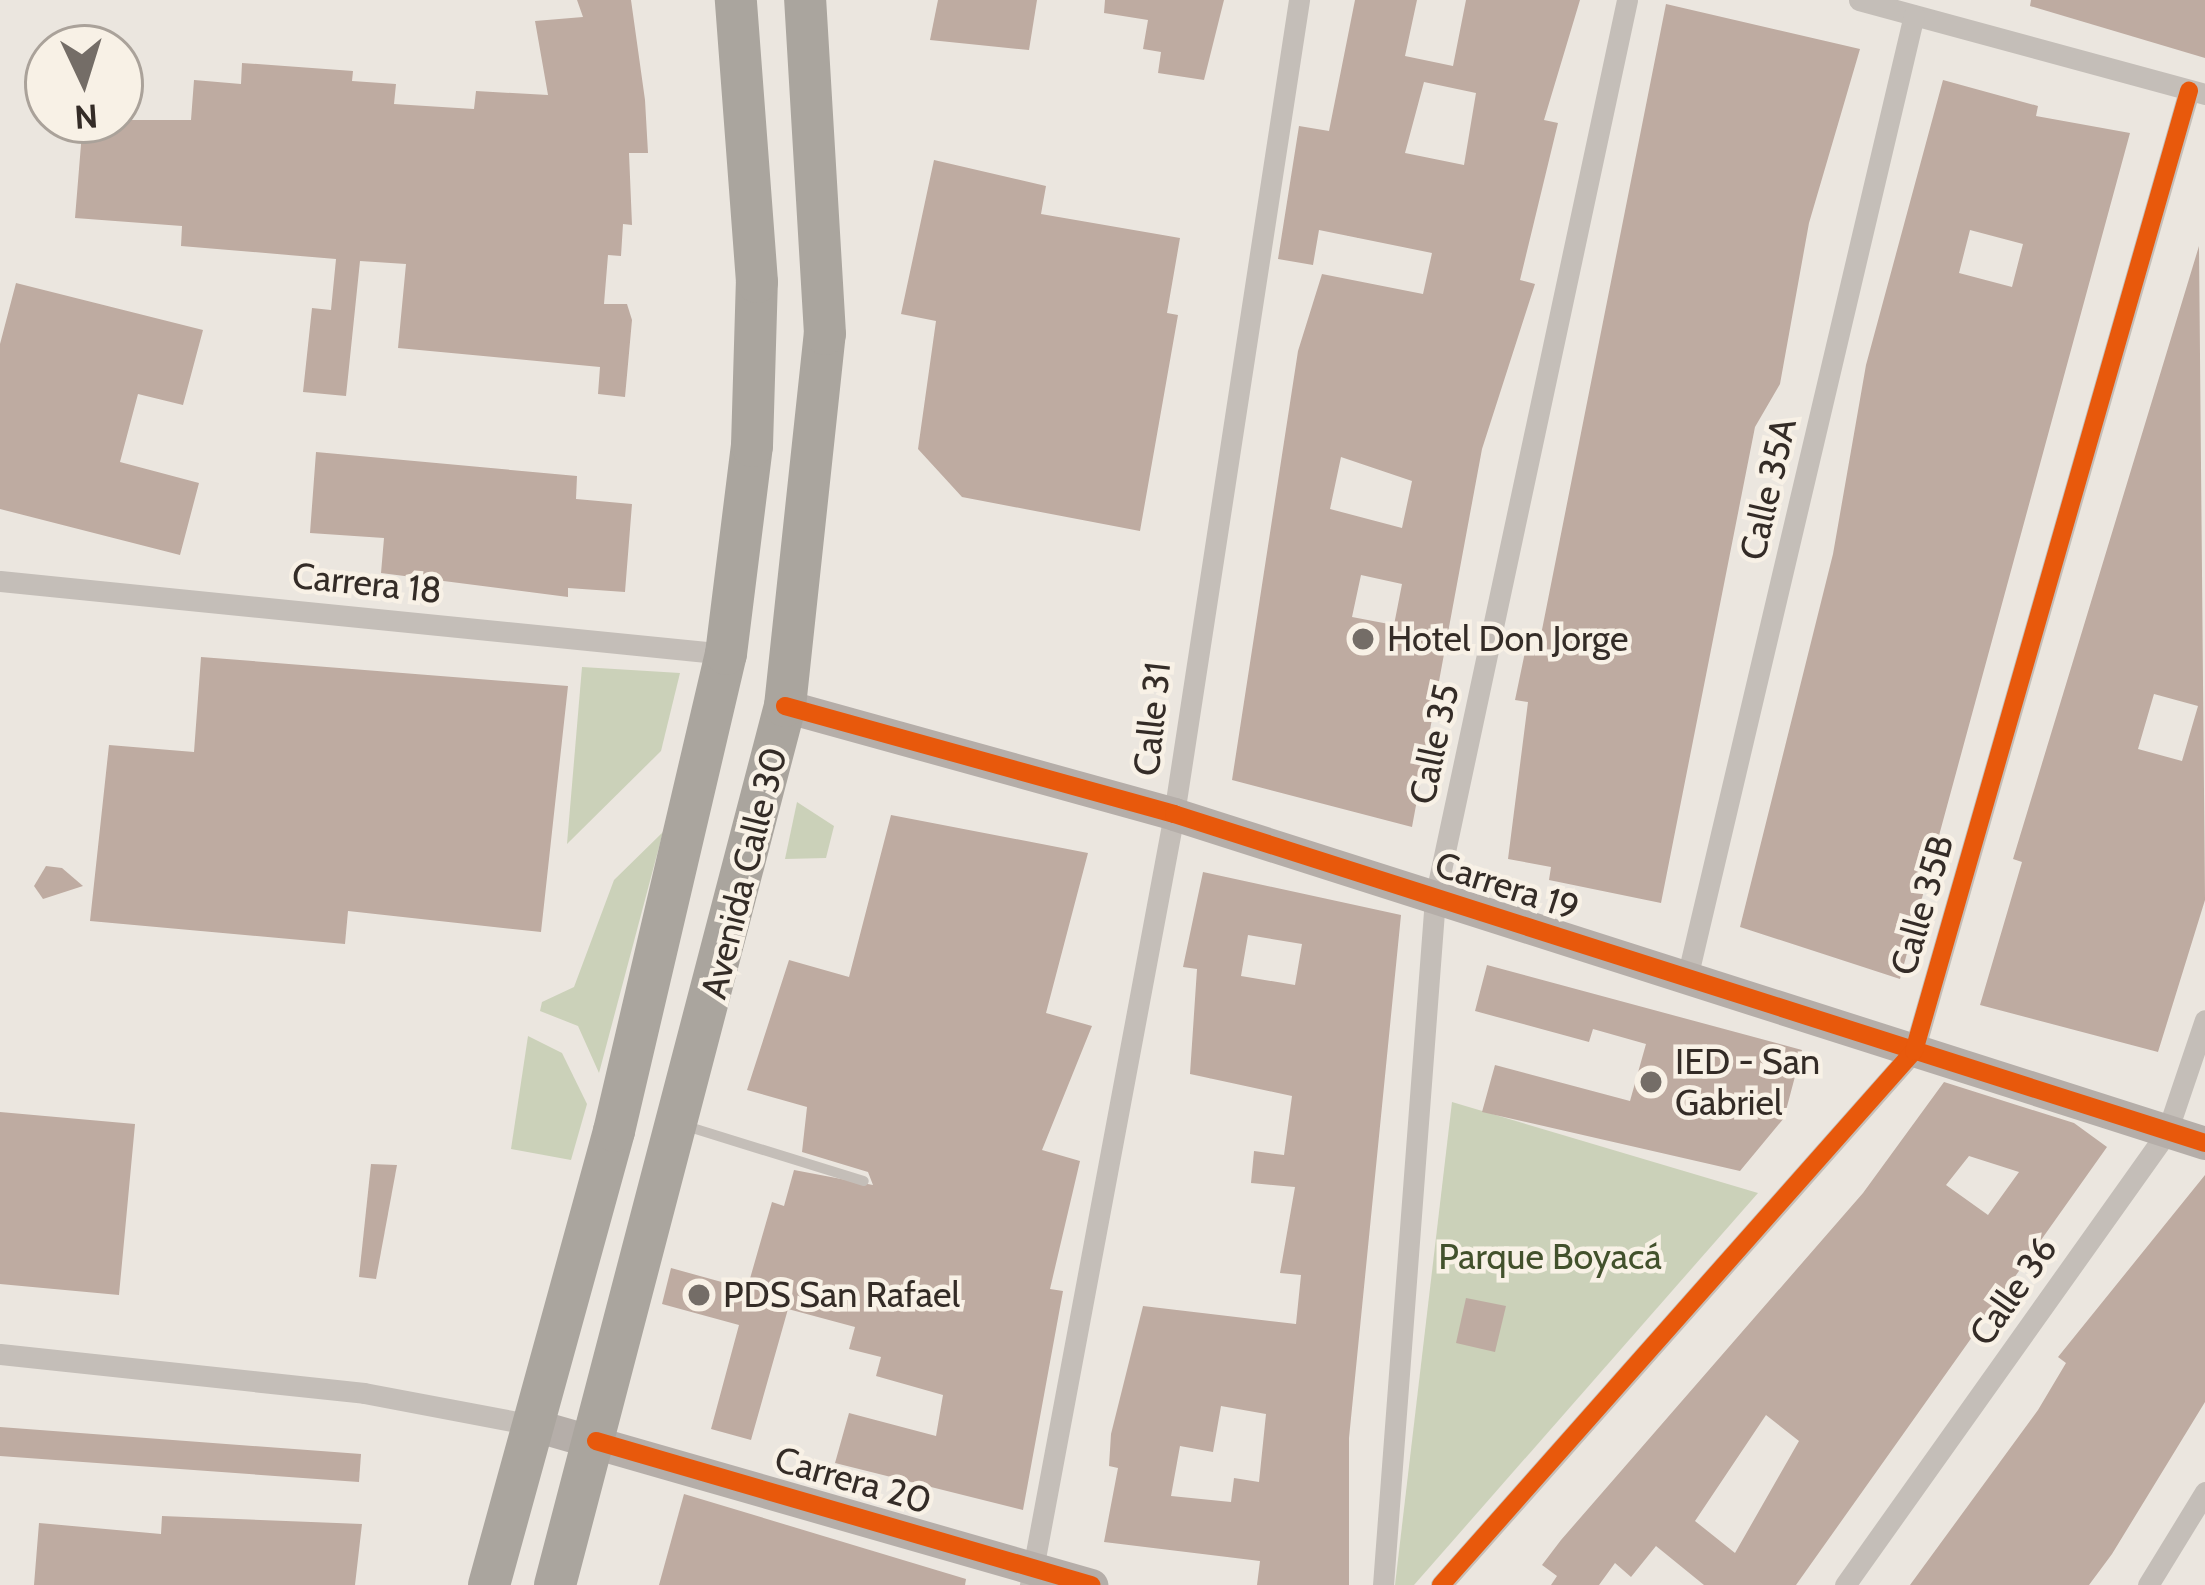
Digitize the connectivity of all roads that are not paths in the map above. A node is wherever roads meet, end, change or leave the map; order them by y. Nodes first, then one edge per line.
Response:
1 (736, 0) edge
2 (805, 0) edge
3 (1299, 0) edge
4 (1627, 0) edge
5 (1859, 0) edge
6 (1914, 15) junction
7 (2197, 93) edge
8 (0, 580) edge
9 (726, 654) junction
10 (784, 706) junction
11 (1174, 814) junction
12 (1435, 898) junction
13 (1687, 978) junction
14 (2205, 1020) edge
15 (1914, 1051) junction
16 (683, 1125) junction
17 (2167, 1132) junction
18 (2205, 1143) edge
19 (864, 1181) dead end
20 (0, 1354) edge
21 (533, 1425) junction
22 (596, 1441) junction
23 (2205, 1492) edge
24 (1033, 1576) edge
25 (489, 1585) edge
26 (555, 1585) edge
27 (1091, 1585) edge
28 (1383, 1585) edge
29 (1441, 1585) edge
30 (1845, 1585) edge
31 (2148, 1585) edge

1 - 9 highway, Avenida Calle 30
2 - 10 highway, Avenida Calle 30
3 - 11 street, Calle 31
4 - 12 street, Calle 35
5 - 6 street
6 - 7 street
6 - 13 street, Calle 35A
7 - 15 street, Calle 35B
8 - 9 street, Carrera 18
9 - 21 highway, Avenida Calle 30
10 - 11 street, Carrera 19
10 - 16 highway, Avenida Calle 30
11 - 12 street, Carrera 19
11 - 24 street, Calle 31
12 - 13 street, Carrera 19
12 - 28 street, Calle 35
13 - 15 street, Carrera 19
14 - 17 street, Calle 36
15 - 17 street, Carrera 19
15 - 29 street, Calle 35B
16 - 19 lane
16 - 22 highway, Avenida Calle 30
17 - 18 street, Carrera 19
17 - 30 street, Calle 36
20 - 21 street, Carrera 20
21 - 22 street, Carrera 20
21 - 25 highway, Avenida Calle 30
22 - 24 street, Carrera 20
22 - 26 highway, Avenida Calle 30
23 - 31 street
24 - 27 street, Carrera 20

